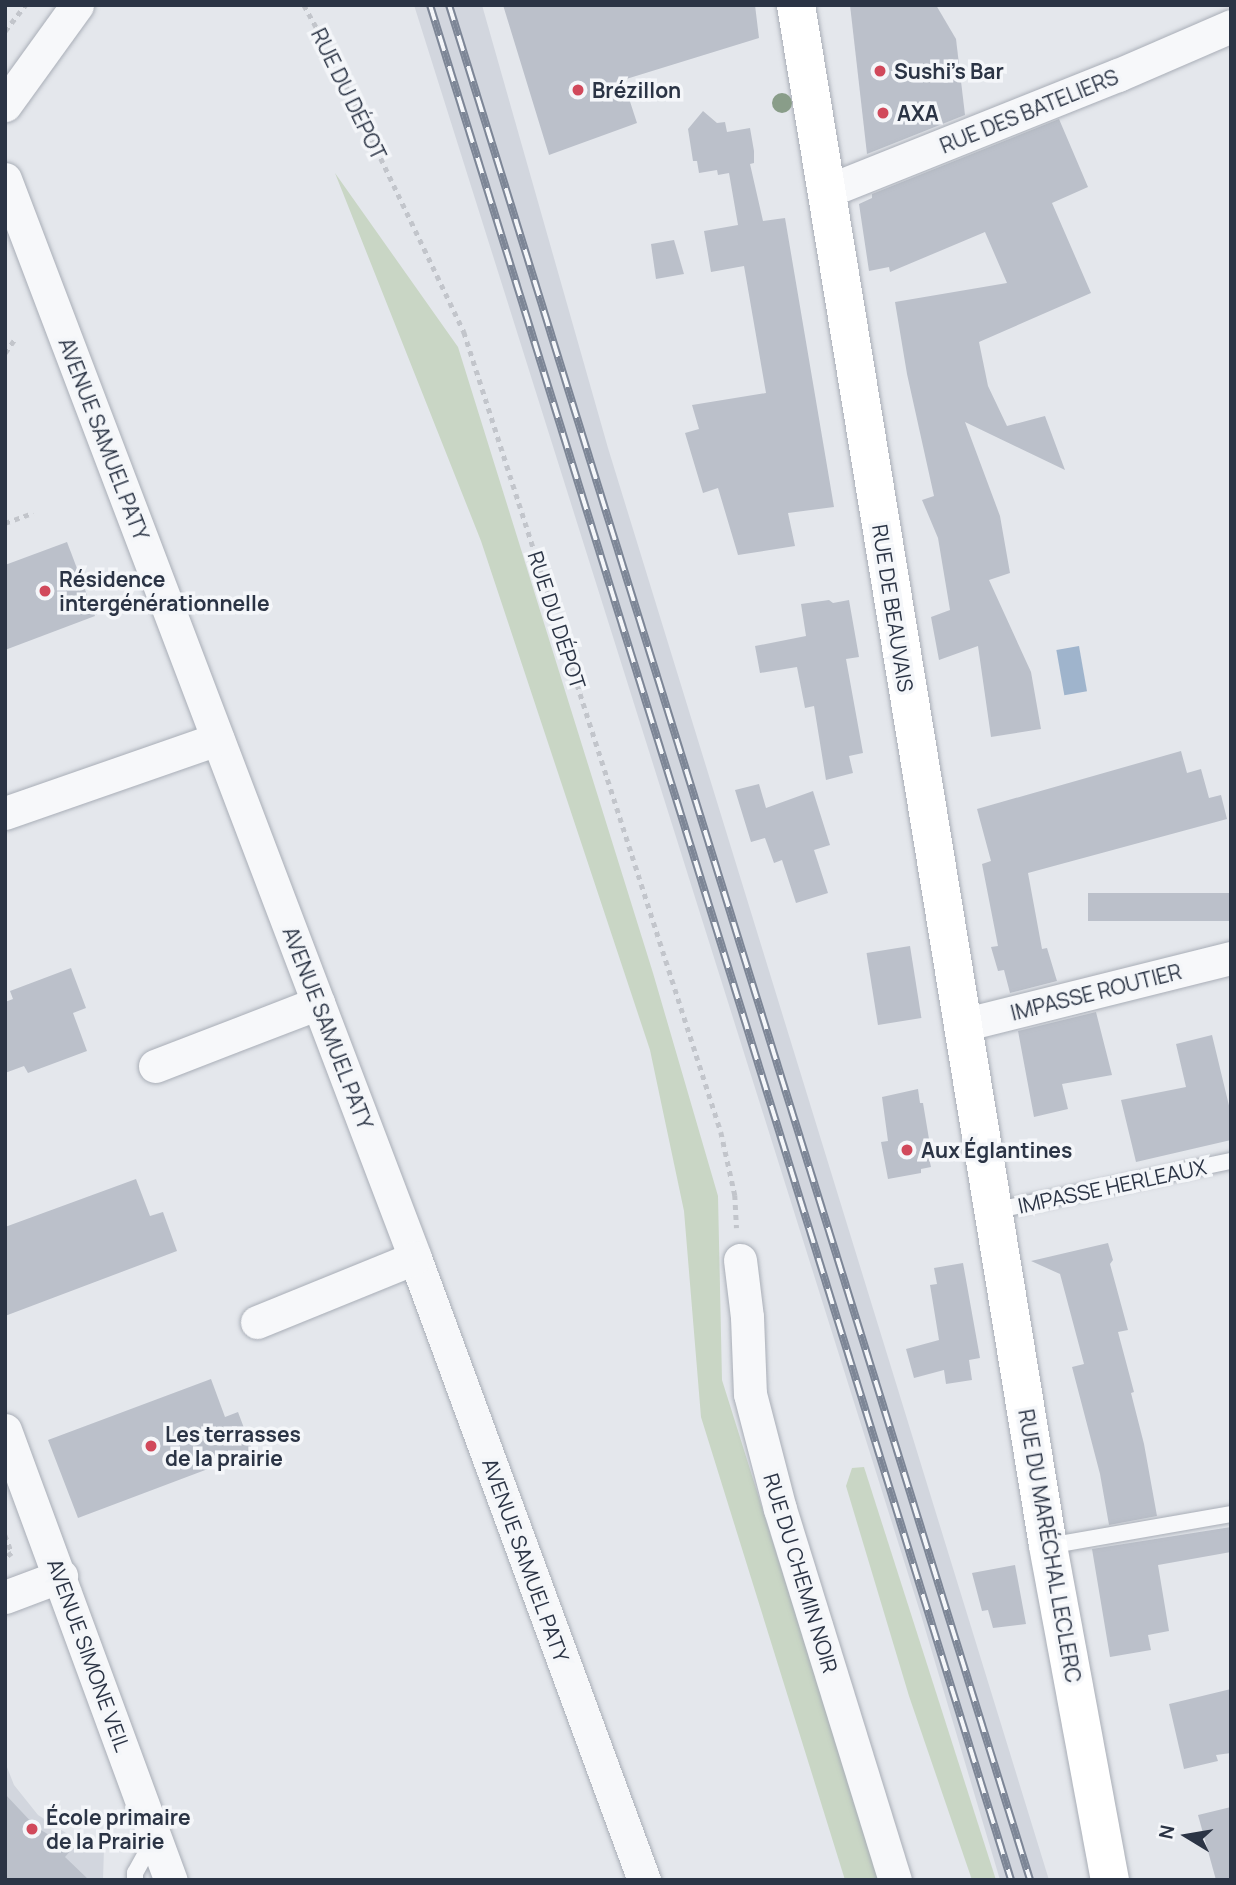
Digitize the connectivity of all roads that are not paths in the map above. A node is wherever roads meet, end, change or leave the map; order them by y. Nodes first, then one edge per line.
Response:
1 (78, 5) edge
2 (796, 5) edge
3 (1231, 26) edge
4 (5, 104) edge
5 (5, 179) edge
6 (825, 192) junction
7 (218, 739) junction
8 (5, 813) edge
9 (1231, 958) edge
10 (318, 1003) junction
11 (962, 1025) junction
12 (155, 1066) dead end
13 (1231, 1161) edge
14 (993, 1211) junction
15 (415, 1258) junction
16 (740, 1260) road end
17 (257, 1322) dead end
18 (5, 1430) edge
19 (1231, 1514) edge
20 (1048, 1546) junction
21 (61, 1576) junction
22 (5, 1597) edge
23 (155, 1837) junction
24 (135, 1880) edge
25 (171, 1880) edge
26 (644, 1880) edge
27 (895, 1880) edge
28 (1110, 1880) edge

1 - 4 street
2 - 6 main road, RUE DE BEAUVAIS
3 - 6 street, RUE DES BATELIERS
5 - 7 street, AVENUE SAMUEL PATY
6 - 11 main road, RUE DE BEAUVAIS
7 - 8 street
7 - 10 street, AVENUE SAMUEL PATY
9 - 11 street, IMPASSE ROUTIER
10 - 12 street
10 - 15 street, AVENUE SAMUEL PATY
11 - 14 main road, RUE DE BEAUVAIS
13 - 14 lane, IMPASSE HERLEAUX
14 - 20 main road, RUE DU MARÉCHAL LECLERC
15 - 17 street
15 - 26 street, AVENUE SAMUEL PATY
16 - 27 street, RUE DU CHEMIN NOIR
18 - 21 street, AVENUE SIMONE VEIL
19 - 20 lane
20 - 28 main road, RUE DU MARÉCHAL LECLERC
21 - 22 street
21 - 23 street, AVENUE SIMONE VEIL
23 - 24 lane
23 - 25 street, AVENUE SIMONE VEIL

